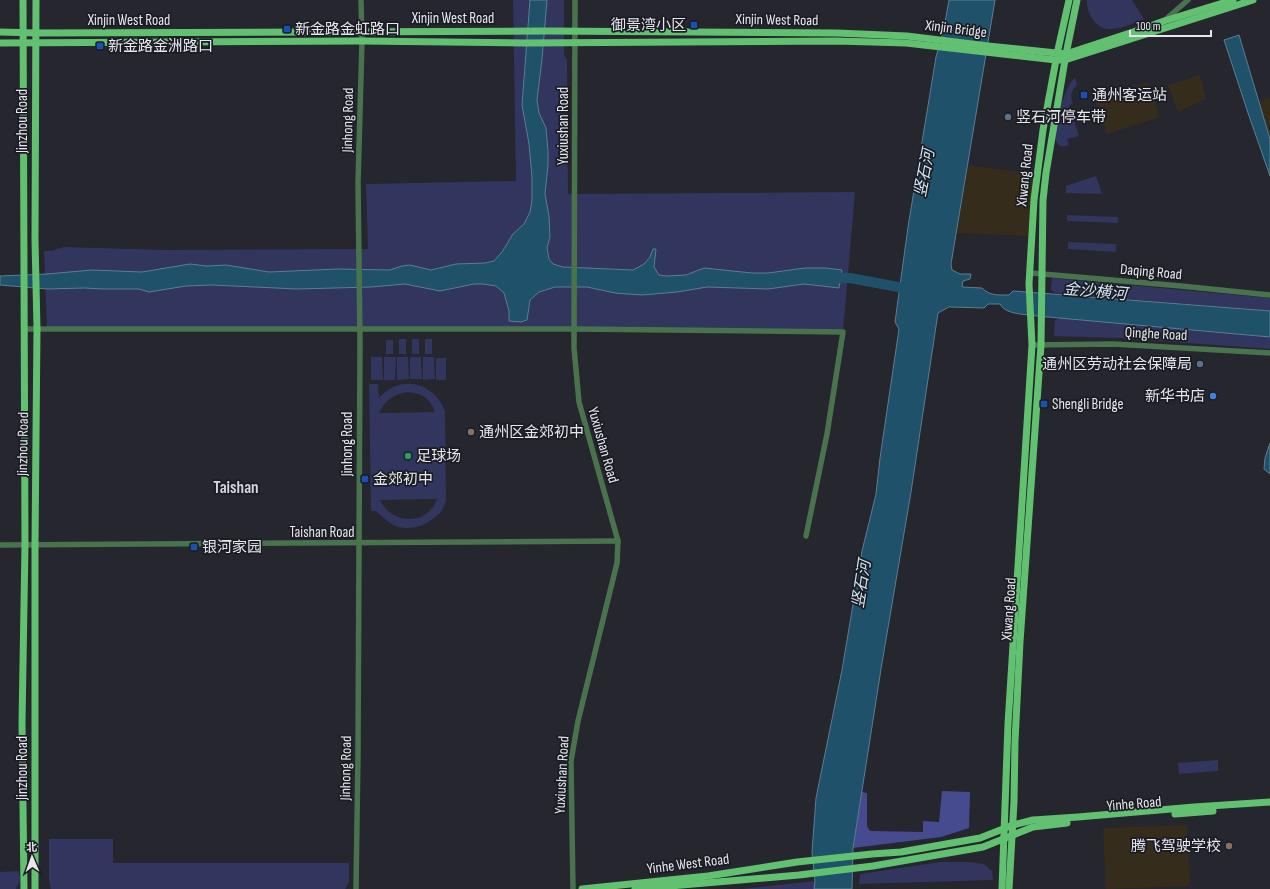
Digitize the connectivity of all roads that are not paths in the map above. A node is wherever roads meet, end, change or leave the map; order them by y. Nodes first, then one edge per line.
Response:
1 (23, 0) edge
2 (36, 0) edge
3 (361, 0) edge
4 (575, 0) edge
5 (1069, 0) edge
6 (1077, 0) edge
7 (1188, 0) edge
8 (1233, 0) edge
9 (1253, 0) edge
10 (1164, 21) junction
11 (361, 31) junction
12 (575, 31) junction
13 (0, 32) edge
14 (23, 32) junction
15 (36, 33) junction
16 (1144, 34) junction
17 (906, 40) junction
18 (362, 41) junction
19 (574, 42) junction
20 (0, 43) edge
21 (23, 43) junction
22 (35, 43) junction
23 (1057, 57) junction
24 (1066, 57) junction
25 (1031, 273) junction
26 (1042, 274) junction
27 (1270, 295) edge
28 (24, 329) junction
29 (37, 329) junction
30 (359, 329) junction
31 (574, 330) junction
32 (1032, 345) junction
33 (1042, 345) junction
34 (1270, 353) edge
35 (806, 536) dead end
36 (618, 541) junction
37 (359, 543) junction
38 (0, 545) edge
39 (25, 545) junction
40 (35, 545) junction
41 (1270, 802) edge
42 (1270, 806) edge
43 (1013, 825) junction
44 (1005, 829) junction
45 (1013, 836) junction
46 (1004, 840) junction
47 (24, 889) edge
48 (35, 889) edge
49 (356, 889) edge
50 (573, 889) edge
51 (582, 889) edge
52 (635, 889) edge
53 (1002, 889) edge
54 (1009, 889) edge

1 - 14 main road, Jinzhou Road
2 - 15 main road, Jinzhou Road
3 - 11 street, Jinhong Road
4 - 12 street, Yuxiushan Road
5 - 23 main road, Xiwang Road
6 - 24 main road, Xiwang Road
7 - 10 street
8 - 10 main road
9 - 16 main road
10 - 16 street
10 - 24 main road
11 - 12 main road, Xinjin West Road
11 - 15 main road, Xinjin West Road
11 - 18 street, Jinhong Road
12 - 17 main road, Xinjin West Road
12 - 19 street, Yuxiushan Road
13 - 14 main road, Xinjin West Road
14 - 15 main road, Xinjin West Road
14 - 21 main road, Jinzhou Road
15 - 22 main road, Jinzhou Road
16 - 24 main road
17 - 19 main road, Xinjin West Road
17 - 23 main road, Xinjin Bridge
18 - 19 main road, Xinjin West Road
18 - 22 main road, Xinjin West Road
18 - 30 street, Jinhong Road
19 - 31 street, Yuxiushan Road
20 - 21 main road, Xinjin West Road
21 - 22 main road, Xinjin West Road
21 - 28 main road, Jinzhou Road
22 - 29 main road, Jinzhou Road
23 - 24 main road
23 - 25 main road, Xiwang Road
24 - 26 main road, Xiwang Road
25 - 26 street, Daqing Road
25 - 32 main road, Xiwang Road
26 - 27 street, Daqing Road
26 - 33 main road, Xiwang Road
28 - 29 street
28 - 39 main road, Jinzhou Road
29 - 30 street
29 - 40 main road, Jinzhou Road
30 - 31 street
30 - 37 street, Jinhong Road
31 - 35 street
31 - 36 street, Yuxiushan Road
32 - 33 street, Qinghe Road
32 - 44 main road, Xiwang Road
33 - 34 street, Qinghe Road
33 - 43 main road, Xiwang Road
36 - 37 street, Taishan Road
36 - 50 street, Yuxiushan Road
37 - 40 street, Taishan Road
37 - 49 street, Jinhong Road
38 - 39 street, Taishan Road
39 - 40 street, Taishan Road
39 - 47 main road, Jinzhou Road
40 - 48 main road, Jinzhou Road
41 - 43 main road, Yinhe Road
42 - 45 main road, Yinhe Road
43 - 44 main road, Yinhe Road
43 - 45 main road, Xiwang Road
44 - 46 main road, Xiwang Road
44 - 51 main road, Yinhe West Road
45 - 46 main road, Yinhe Road
45 - 54 main road, Xiwang Road
46 - 52 main road, Yinhe West Road
46 - 53 main road, Xiwang Road

